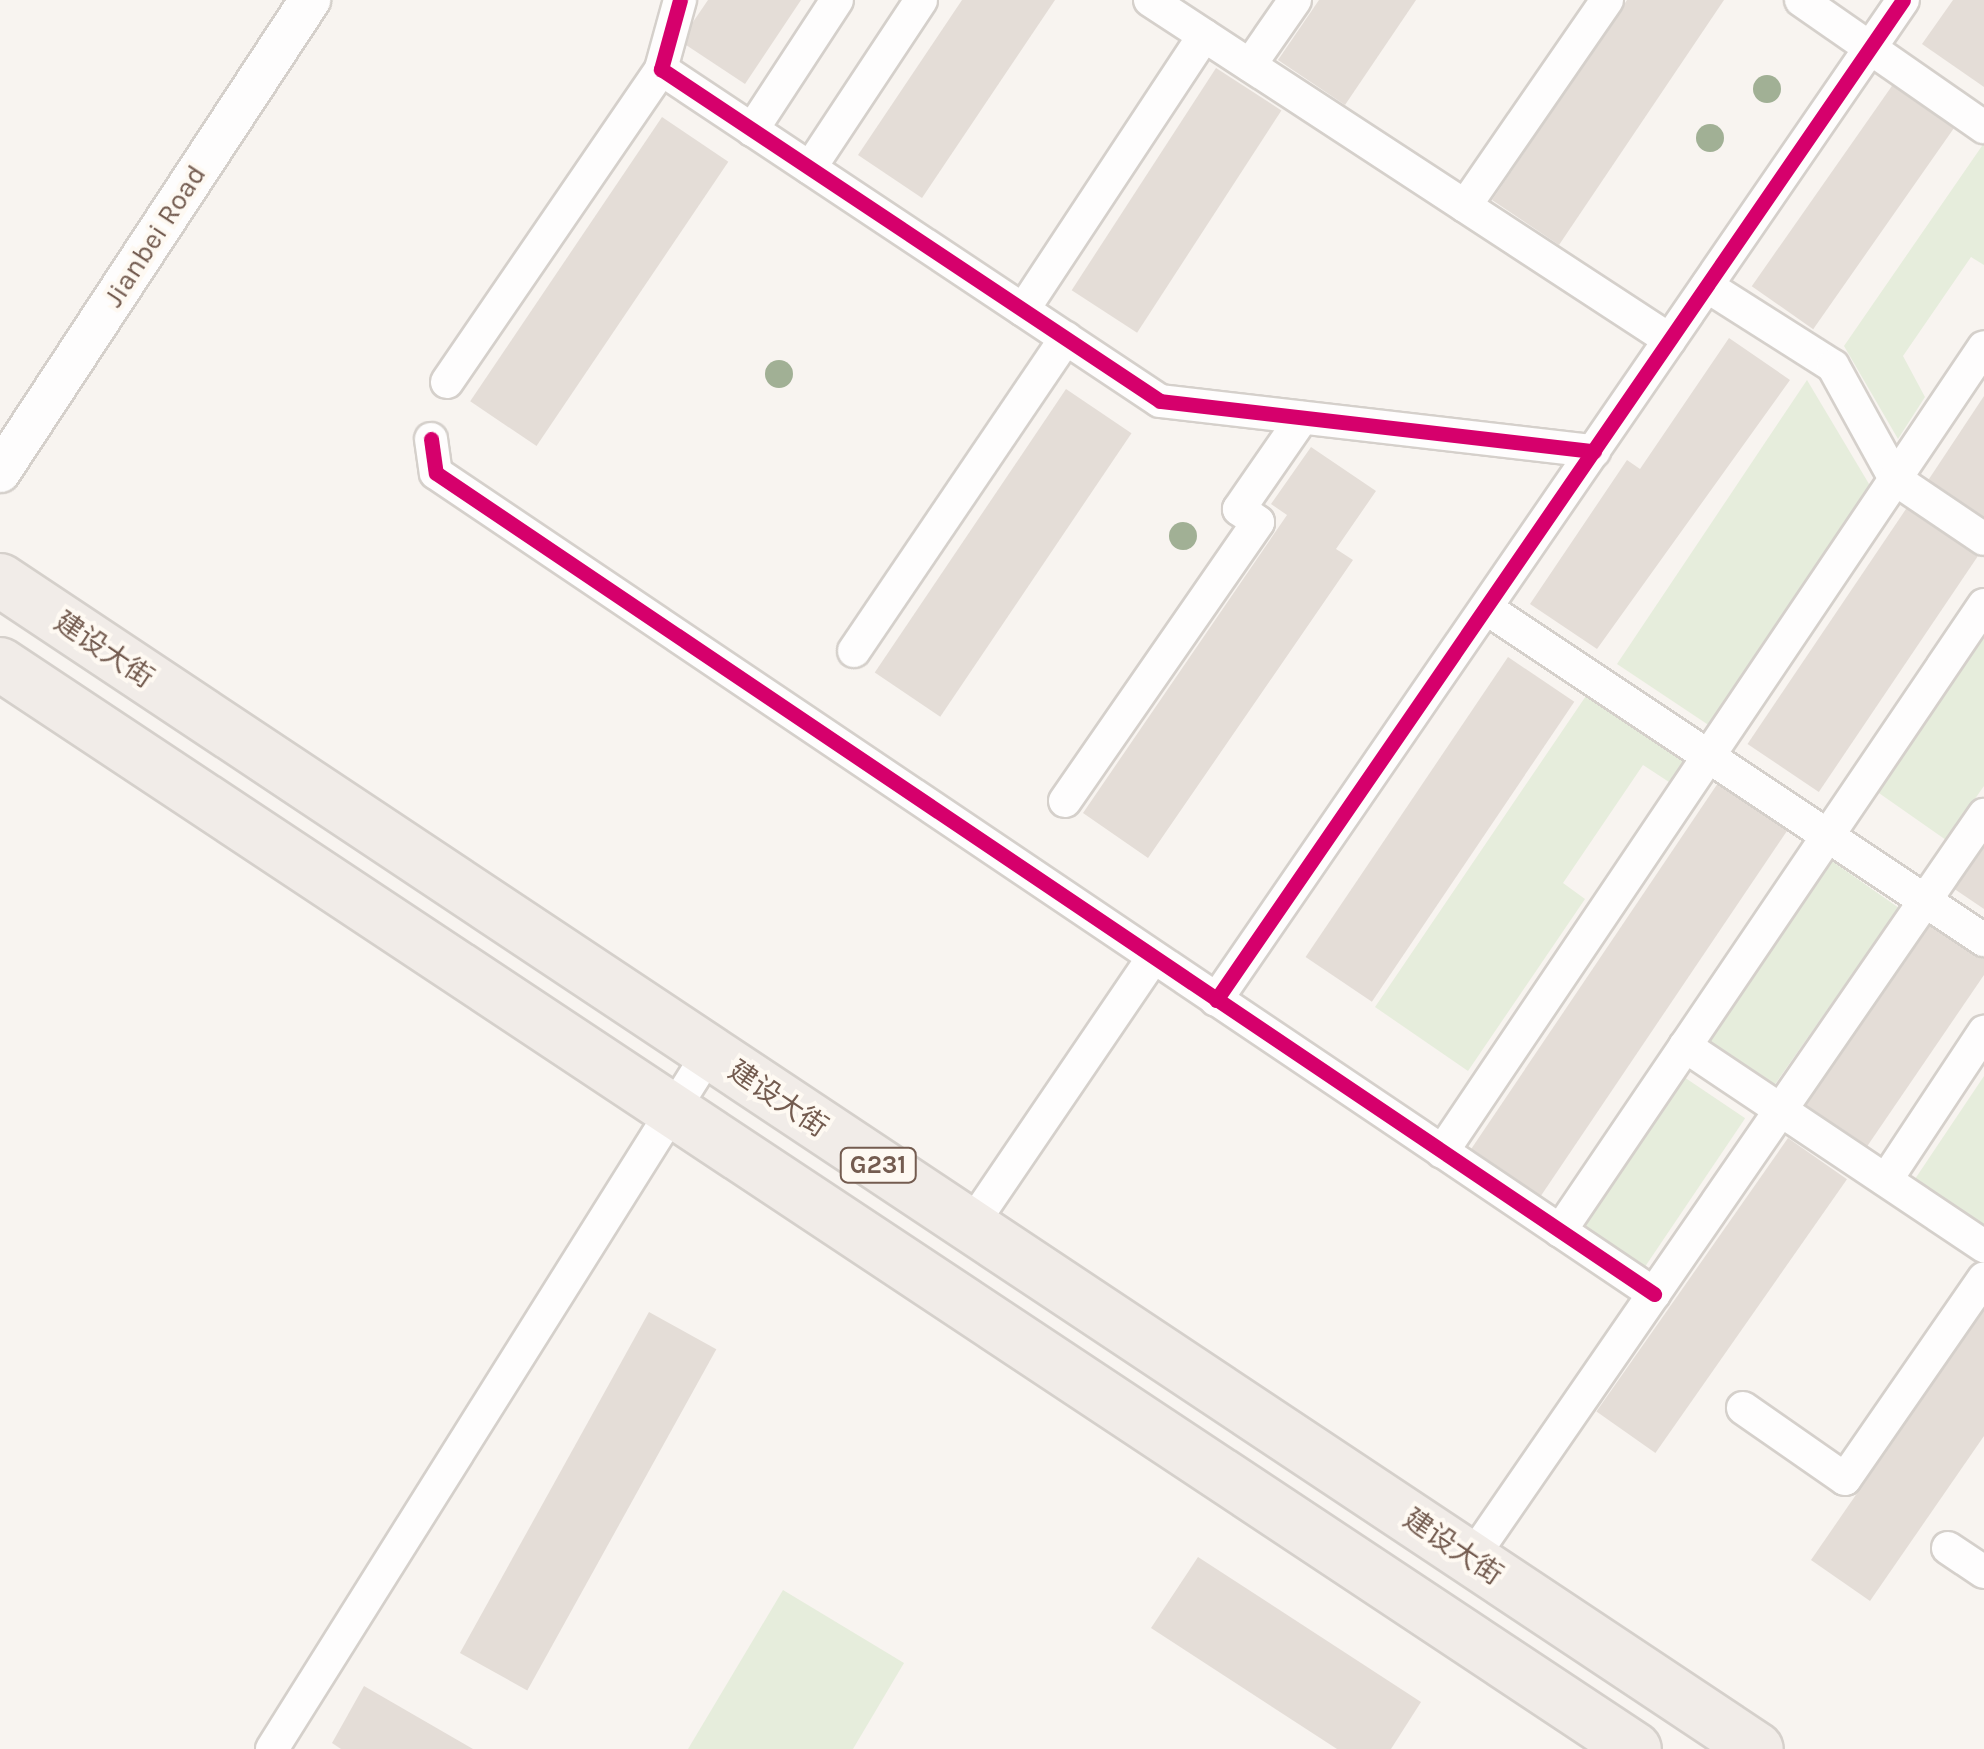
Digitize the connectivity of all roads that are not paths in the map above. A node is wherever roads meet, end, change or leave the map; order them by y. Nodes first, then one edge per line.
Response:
1 (310, 0) edge
2 (680, 0) edge
3 (837, 0) edge
4 (921, 0) edge
5 (1150, 0) edge
6 (1295, 0) edge
7 (1607, 0) edge
8 (1801, 0) edge
9 (1903, 0) edge
10 (1204, 35) junction
11 (1869, 50) junction
12 (1250, 65) junction
13 (661, 69) junction
14 (1984, 127) edge
15 (752, 130) junction
16 (810, 168) junction
17 (1466, 206) junction
18 (1707, 286) junction
19 (1022, 310) junction
20 (1066, 338) junction
21 (1670, 340) junction
22 (1984, 347) edge
23 (447, 382) dead end
24 (1302, 418) junction
25 (430, 439) dead end
26 (1594, 451) junction
27 (0, 472) edge
28 (1895, 479) junction
29 (1984, 539) edge
30 (0, 580) edge
31 (1984, 605) edge
32 (1486, 608) junction
33 (854, 651) dead end
34 (0, 664) edge
35 (1708, 756) junction
36 (1064, 802) dead end
37 (1984, 815) edge
38 (1827, 836) junction
39 (1925, 901) junction
40 (1984, 940) edge
41 (1153, 958) junction
42 (1216, 1000) junction
43 (1984, 1032) edge
44 (1685, 1046) junction
45 (709, 1053) junction
46 (676, 1109) junction
47 (1781, 1110) junction
48 (1442, 1152) junction
49 (1886, 1180) junction
50 (970, 1226) junction
51 (1560, 1230) junction
52 (1984, 1246) edge
53 (1984, 1278) edge
54 (1654, 1294) junction
55 (1743, 1408) dead end
56 (1948, 1548) dead end
57 (1471, 1559) junction
58 (1984, 1572) edge
59 (272, 1749) edge
60 (1636, 1749) edge
61 (1757, 1749) edge

1 - 27 street, Jianbei Road
2 - 13 street
3 - 15 street
4 - 16 street
5 - 10 street
6 - 12 street
7 - 17 street
8 - 11 street
9 - 11 street
10 - 12 street
10 - 19 street
11 - 14 street
11 - 18 street
12 - 17 street
13 - 15 street
13 - 23 street
15 - 16 street
16 - 19 street
17 - 21 street
18 - 21 street
18 - 28 street
19 - 20 street
20 - 24 street
20 - 33 street
21 - 26 street
22 - 28 street
24 - 26 street
24 - 36 street
25 - 41 street
26 - 32 street
28 - 29 street
28 - 35 street
30 - 45 highway, 建设大街 / G231
31 - 38 street
32 - 35 street
32 - 42 street
34 - 46 highway, G231
35 - 38 street
35 - 48 street
37 - 39 street
38 - 39 street
38 - 44 street
39 - 40 street
39 - 47 street
41 - 42 street
41 - 50 street
42 - 48 street
43 - 49 street
44 - 47 street
44 - 51 street
45 - 46 street
45 - 50 highway, 建设大街 / G231
46 - 59 street
46 - 60 highway, G231
47 - 49 street
47 - 54 street
48 - 51 street
49 - 52 street
50 - 57 highway, 建设大街 / G231
51 - 54 street
53 - 55 street
54 - 57 street
56 - 58 street
57 - 61 highway, 建设大街 / G231

